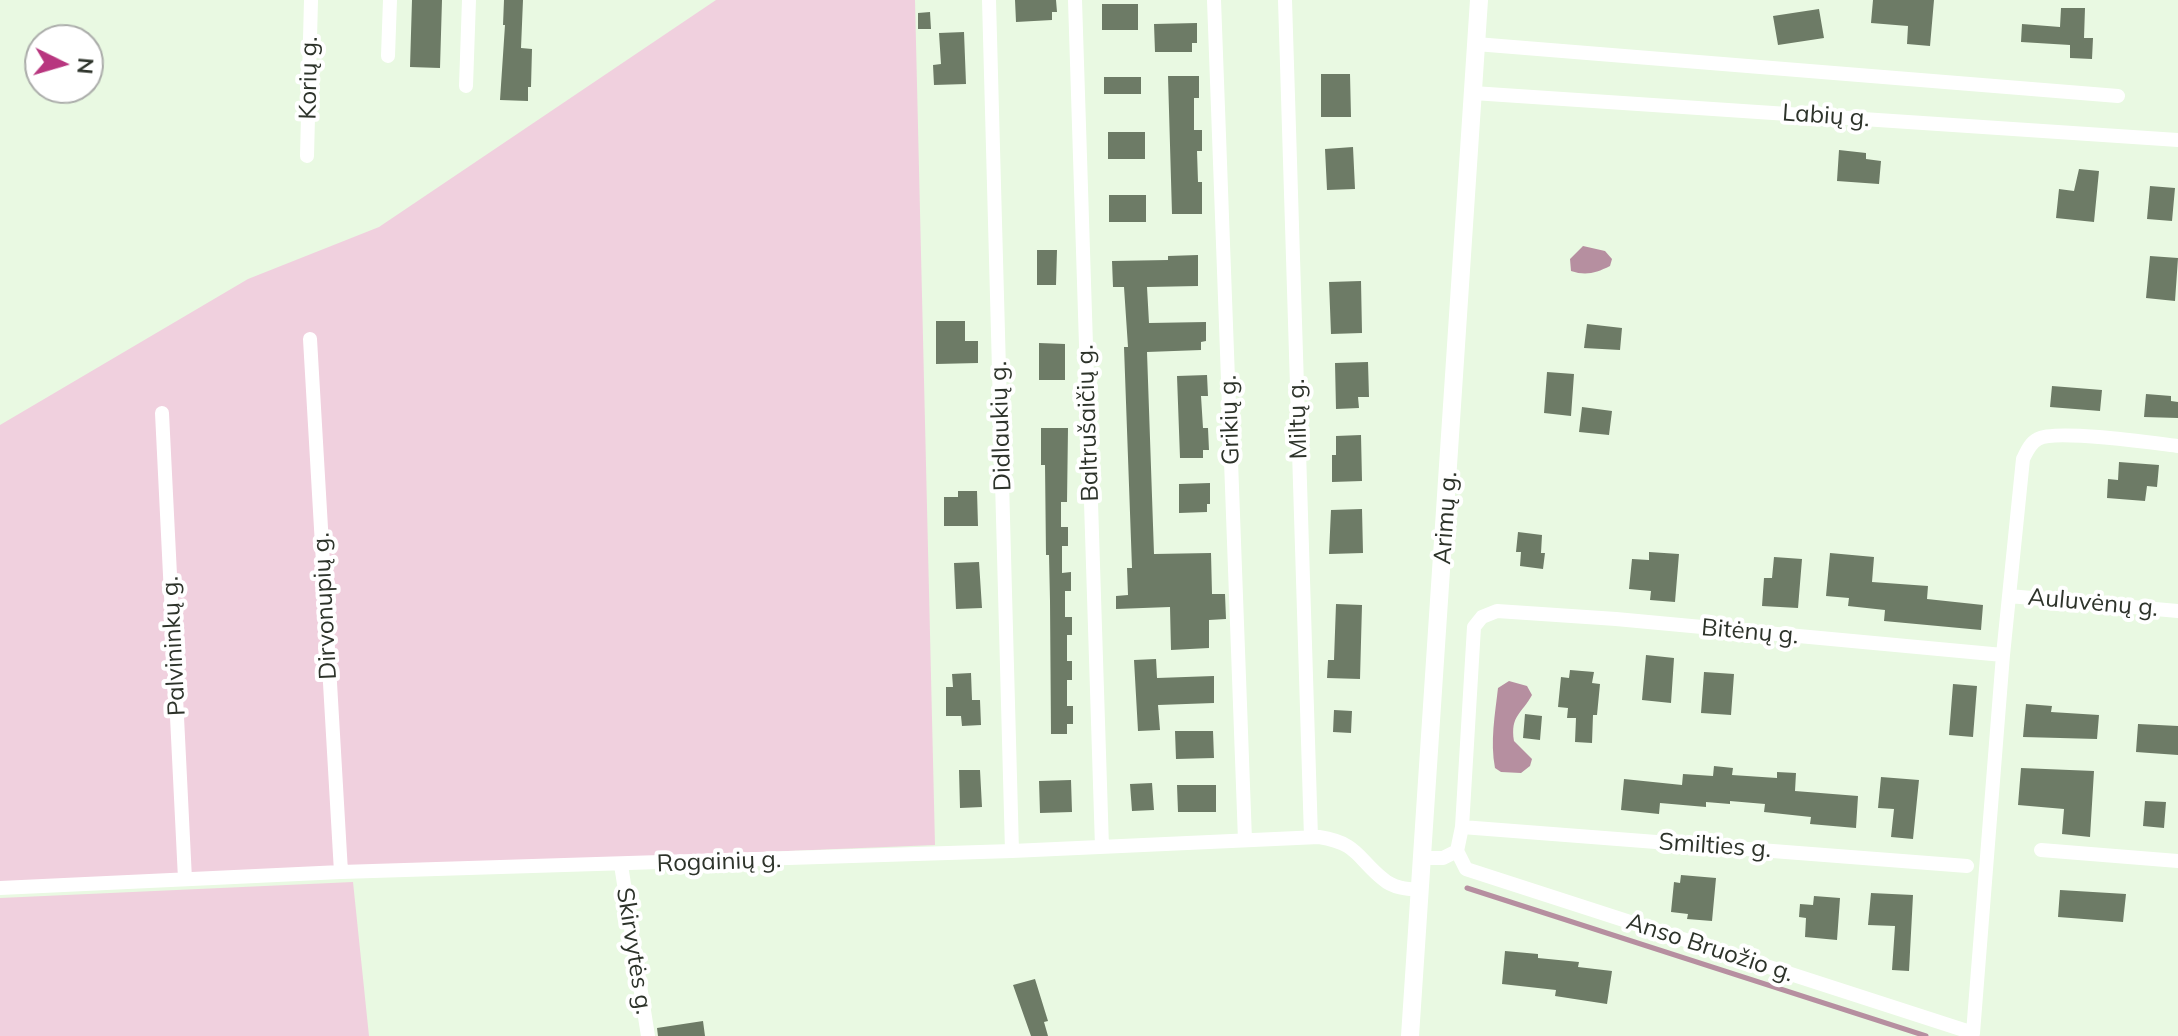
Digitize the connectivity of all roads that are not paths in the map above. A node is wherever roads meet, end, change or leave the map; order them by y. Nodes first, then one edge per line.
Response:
1 (311, 0) edge
2 (390, 0) edge
3 (469, 0) edge
4 (989, 0) edge
5 (1075, 0) edge
6 (1214, 0) edge
7 (1285, 0) edge
8 (1479, 0) edge
9 (1476, 44) junction
10 (388, 56) dead end
11 (466, 86) dead end
12 (1473, 93) junction
13 (2118, 96) dead end
14 (2178, 140) edge
15 (307, 156) dead end
16 (310, 339) dead end
17 (162, 413) dead end
18 (2178, 446) edge
19 (2009, 596) junction
20 (2178, 611) edge
21 (2003, 655) junction
22 (1462, 827) junction
23 (1311, 837) junction
24 (1245, 840) junction
25 (1102, 847) junction
26 (2041, 850) dead end
27 (1012, 851) junction
28 (1457, 851) junction
29 (1422, 858) junction
30 (2178, 861) edge
31 (621, 865) junction
32 (1967, 866) dead end
33 (341, 872) junction
34 (185, 879) junction
35 (0, 888) edge
36 (1420, 890) junction
37 (648, 1036) edge
38 (1410, 1036) edge

1 - 15 street, Korių g.
2 - 10 street
3 - 11 street
4 - 27 street, Didlaukių g.
5 - 25 street, Baltrušaičių g.
6 - 24 street, Grikių g.
7 - 23 street, Miltų g.
8 - 9 main road, Arimų g.
9 - 12 main road, Arimų g.
9 - 13 street
12 - 14 street, Labių g.
12 - 29 main road, Arimų g.
16 - 33 street, Dirvonupių g.
17 - 34 street, Palvininkų g.
18 - 19 street
19 - 20 street, Auluvėnų g.
19 - 21 street
21 - 22 street, Bitėnų g.
21 - 28 street, Anso Bruožio g.
22 - 28 street
22 - 32 street, Smilties g.
23 - 24 street, Rogainių g.
23 - 36 street, Rogainių g.
24 - 25 street, Rogainių g.
25 - 27 street, Rogainių g.
26 - 30 street
27 - 31 street, Rogainių g.
28 - 29 street
29 - 36 main road, Arimų g.
31 - 33 street, Rogainių g.
31 - 37 street, Skirvytės g.
33 - 34 street, Rogainių g.
34 - 35 street, Rogainių g.
36 - 38 main road, Arimų g.

